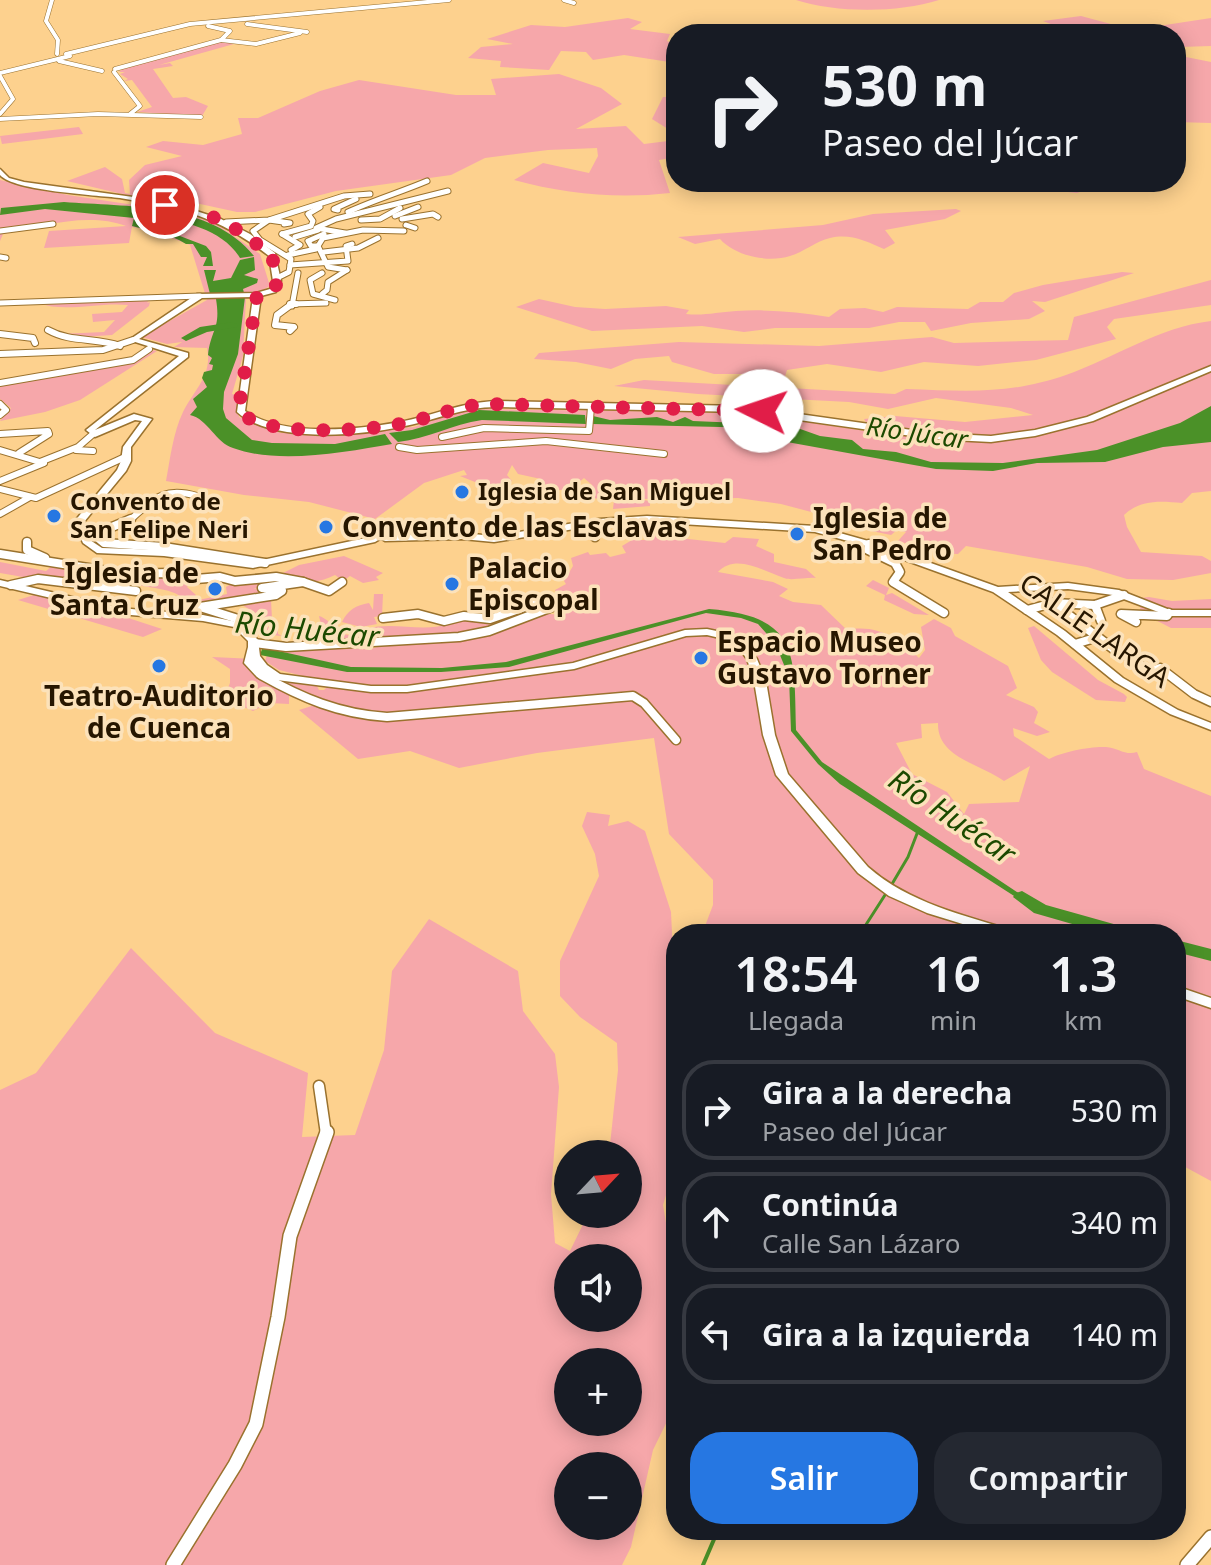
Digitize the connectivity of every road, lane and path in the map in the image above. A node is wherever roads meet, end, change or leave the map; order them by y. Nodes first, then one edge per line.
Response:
1 (52, 0) edge
2 (449, 0) edge
3 (564, 0) edge
4 (574, 3) dead end
5 (196, 24) junction
6 (212, 24) junction
7 (221, 40) junction
8 (68, 56) junction
9 (56, 58) junction
10 (113, 70) junction
11 (0, 73) edge
12 (130, 114) junction
13 (1, 116) edge
14 (201, 117) dead end
15 (1, 175) edge
16 (427, 181) dead end
17 (448, 191) dead end
18 (334, 201) junction
19 (344, 204) junction
20 (352, 204) dead end
21 (317, 206) junction
22 (418, 207) dead end
23 (402, 208) junction
24 (351, 213) junction
25 (438, 217) dead end
26 (384, 218) junction
27 (269, 220) junction
28 (358, 221) junction
29 (226, 222) junction
30 (347, 223) dead end
31 (53, 224) dead end
32 (400, 225) junction
33 (375, 227) junction
34 (415, 228) dead end
35 (2, 230) edge
36 (315, 231) junction
37 (348, 232) junction
38 (363, 237) dead end
39 (293, 238) junction
40 (349, 247) junction
41 (319, 250) junction
42 (297, 251) junction
43 (327, 264) junction
44 (290, 265) junction
45 (345, 270) junction
46 (289, 272) junction
47 (318, 272) junction
48 (298, 273) junction
49 (277, 278) junction
50 (255, 295) junction
51 (205, 296) junction
52 (322, 296) junction
53 (333, 298) dead end
54 (2, 302) edge
55 (291, 302) junction
56 (276, 320) junction
57 (268, 324) dead end
58 (48, 330) dead end
59 (290, 331) dead end
60 (0, 337) edge
61 (11, 341) dead end
62 (35, 343) dead end
63 (136, 343) junction
64 (120, 346) junction
65 (0, 354) edge
66 (39, 367) dead end
67 (1211, 368) edge
68 (49, 374) junction
69 (0, 383) edge
70 (0, 404) edge
71 (591, 410) junction
72 (0, 415) edge
73 (0, 434) edge
74 (58, 434) dead end
75 (93, 434) junction
76 (442, 437) dead end
77 (36, 443) junction
78 (399, 447) dead end
79 (0, 450) edge
80 (73, 450) junction
81 (93, 451) dead end
82 (19, 453) junction
83 (126, 454) junction
84 (664, 454) dead end
85 (42, 462) junction
86 (0, 481) edge
87 (0, 489) edge
88 (197, 496) dead end
89 (32, 498) junction
90 (0, 514) edge
91 (583, 525) junction
92 (595, 537) dead end
93 (27, 542) dead end
94 (869, 544) junction
95 (0, 555) edge
96 (47, 561) junction
97 (268, 563) junction
98 (303, 582) junction
99 (342, 582) dead end
100 (6, 584) edge
101 (993, 589) junction
102 (136, 591) dead end
103 (1124, 595) junction
104 (1053, 603) junction
105 (1095, 605) junction
106 (1027, 610) junction
107 (944, 613) dead end
108 (1169, 613) junction
109 (1211, 613) edge
110 (383, 618) dead end
111 (1101, 621) dead end
112 (1136, 622) dead end
113 (238, 625) junction
114 (1098, 637) junction
115 (1075, 644) junction
116 (254, 652) junction
117 (261, 675) junction
118 (277, 676) junction
119 (1211, 702) edge
120 (1211, 727) edge
121 (676, 740) dead end
122 (982, 924) edge
123 (1186, 994) edge
124 (1211, 1003) edge
125 (319, 1086) dead end
126 (1211, 1537) edge
127 (173, 1565) edge
128 (1187, 1565) edge

1 - 9 street
2 - 6 street
3 - 4 street
5 - 6 street
5 - 6 street
5 - 8 street
6 - 7 street
6 - 7 street
7 - 10 street
8 - 9 street
8 - 10 street
9 - 10 street
9 - 11 street
9 - 11 street
10 - 12 street
11 - 13 street
12 - 13 street
12 - 14 street
15 - 29 street
16 - 24 street
17 - 23 street
18 - 19 street
18 - 19 street
18 - 21 street
19 - 20 street
19 - 24 street
21 - 27 street
21 - 36 street
22 - 23 street
23 - 24 street
23 - 26 street
23 - 32 street
24 - 28 street
24 - 36 street
25 - 32 street
26 - 28 street
26 - 32 street
26 - 33 street
27 - 29 street
27 - 36 street
27 - 42 street
28 - 30 street
28 - 33 street
29 - 49 street
31 - 35 street
32 - 33 street
32 - 34 street
32 - 40 street
33 - 37 street
36 - 37 street
36 - 39 street
36 - 39 street
36 - 41 street
36 - 42 street
37 - 38 street
39 - 42 street
40 - 41 street
40 - 43 street
41 - 42 street
41 - 43 street
42 - 44 street
43 - 44 street
43 - 45 street
43 - 47 street
44 - 46 street
45 - 47 street
45 - 52 street
46 - 48 street
46 - 49 street
47 - 48 street
47 - 52 street
48 - 55 street
49 - 50 street
50 - 51 street
50 - 71 street
51 - 54 street
51 - 63 street
52 - 53 street
52 - 55 street
55 - 56 street
56 - 57 street
56 - 59 street
58 - 64 street
60 - 61 street
60 - 62 street
63 - 64 street
63 - 68 street
63 - 75 street
64 - 65 street
66 - 68 street
67 - 71 street
68 - 69 street
70 - 72 street
71 - 76 street
73 - 77 street
74 - 77 street
75 - 80 street
75 - 83 street
77 - 82 street
78 - 84 street
79 - 82 street
80 - 81 street
80 - 85 street
82 - 85 street
83 - 89 street
83 - 97 street
85 - 86 street
87 - 89 street
88 - 97 street
89 - 90 street
91 - 92 street
91 - 94 street
91 - 97 street
93 - 96 street
94 - 101 street
94 - 107 street
95 - 96 street
96 - 98 street
98 - 99 street
98 - 113 street
100 - 102 street
100 - 113 street
101 - 103 street
101 - 106 street, CALLE LARGA
103 - 105 street
103 - 108 street
104 - 105 street
104 - 106 street
104 - 114 street
105 - 111 street
106 - 115 street, CALLE LARGA
108 - 109 street
108 - 112 street
110 - 116 street
113 - 116 street
114 - 115 street
114 - 119 street
115 - 120 street, CALLE LARGA
116 - 117 street
116 - 118 street
117 - 118 street
117 - 121 street
118 - 122 street
123 - 124 street
125 - 127 street
126 - 128 street

